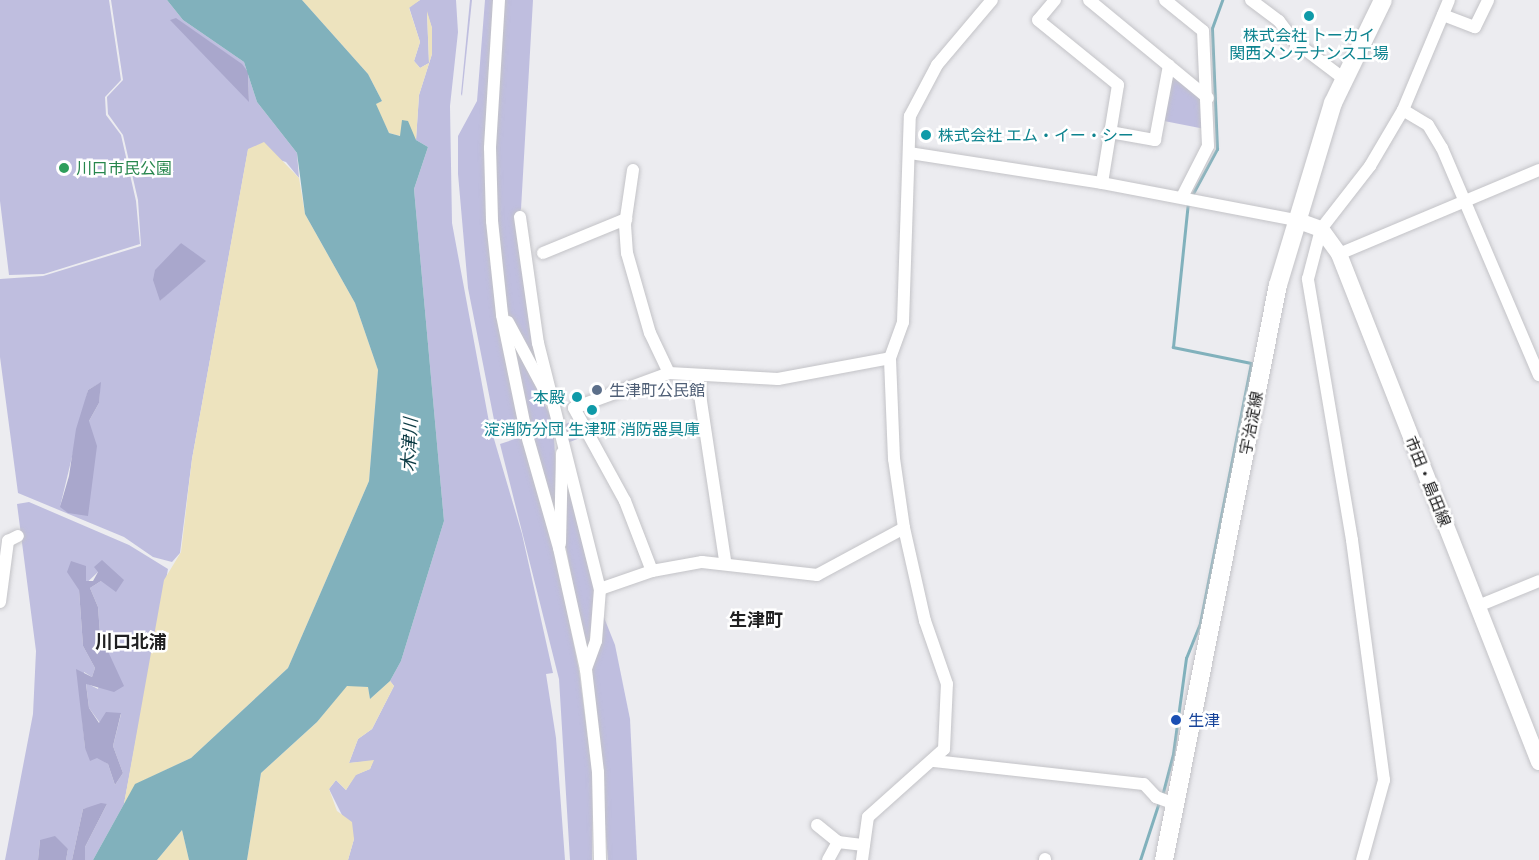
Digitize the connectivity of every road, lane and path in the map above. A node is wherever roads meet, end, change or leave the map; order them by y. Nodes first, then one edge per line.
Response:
1 (499, 0) edge
2 (992, 0) edge
3 (1055, 0) edge
4 (1089, 0) edge
5 (1165, 0) edge
6 (1251, 0) edge
7 (1383, 0) edge
8 (1449, 0) edge
9 (1488, 0) edge
10 (1443, 15) junction
11 (1169, 65) junction
12 (1344, 79) junction
13 (1208, 98) junction
14 (1403, 110) junction
15 (1110, 132) junction
16 (910, 153) junction
17 (633, 170) dead end
18 (1539, 170) edge
19 (1102, 183) junction
20 (1182, 197) junction
21 (1464, 200) junction
22 (520, 217) dead end
23 (626, 219) junction
24 (1296, 220) junction
25 (1321, 229) junction
26 (543, 253) dead end
27 (1339, 254) junction
28 (502, 315) junction
29 (890, 358) junction
30 (669, 373) junction
31 (1539, 374) edge
32 (697, 375) junction
33 (574, 408) junction
34 (559, 424) junction
35 (904, 528) junction
36 (18, 536) dead end
37 (558, 548) junction
38 (724, 561) junction
39 (652, 571) junction
40 (1539, 581) edge
41 (600, 589) junction
42 (0, 602) edge
43 (1478, 606) junction
44 (586, 670) junction
45 (934, 761) junction
46 (1539, 762) edge
47 (1175, 804) junction
48 (818, 825) dead end
49 (838, 842) junction
50 (864, 845) junction
51 (600, 860) edge
52 (828, 860) edge
53 (862, 860) edge
54 (1164, 860) edge
55 (1362, 860) edge

1 - 28 street
2 - 16 street
3 - 15 street
4 - 11 street
5 - 13 street
6 - 12 street
7 - 12 main road, 宇治淀線
8 - 10 street
9 - 10 street
10 - 14 street
11 - 13 street
11 - 15 street
12 - 24 main road, 宇治淀線
13 - 20 street
14 - 21 street
14 - 25 street
15 - 19 street
16 - 19 street
16 - 29 street
17 - 23 street
18 - 21 street
19 - 20 street
20 - 24 street
21 - 27 street
21 - 31 street
22 - 34 street
23 - 26 street
23 - 30 street
24 - 25 street
24 - 47 main road, 宇治淀線
25 - 27 street, 市田・島田線
25 - 55 street
27 - 43 street, 市田・島田線
28 - 34 street
28 - 37 street
29 - 32 street
29 - 35 street
30 - 32 street
30 - 33 street
32 - 38 street
33 - 34 street
33 - 39 street
34 - 37 street
34 - 41 street
35 - 38 street
35 - 45 street
36 - 42 street
37 - 44 street
38 - 39 street
39 - 41 street
40 - 43 street
41 - 44 street
43 - 46 street, 市田・島田線
44 - 51 street
45 - 47 street
45 - 50 street
47 - 54 main road, 宇治淀線
48 - 49 street
49 - 50 street
49 - 52 street
50 - 53 street

